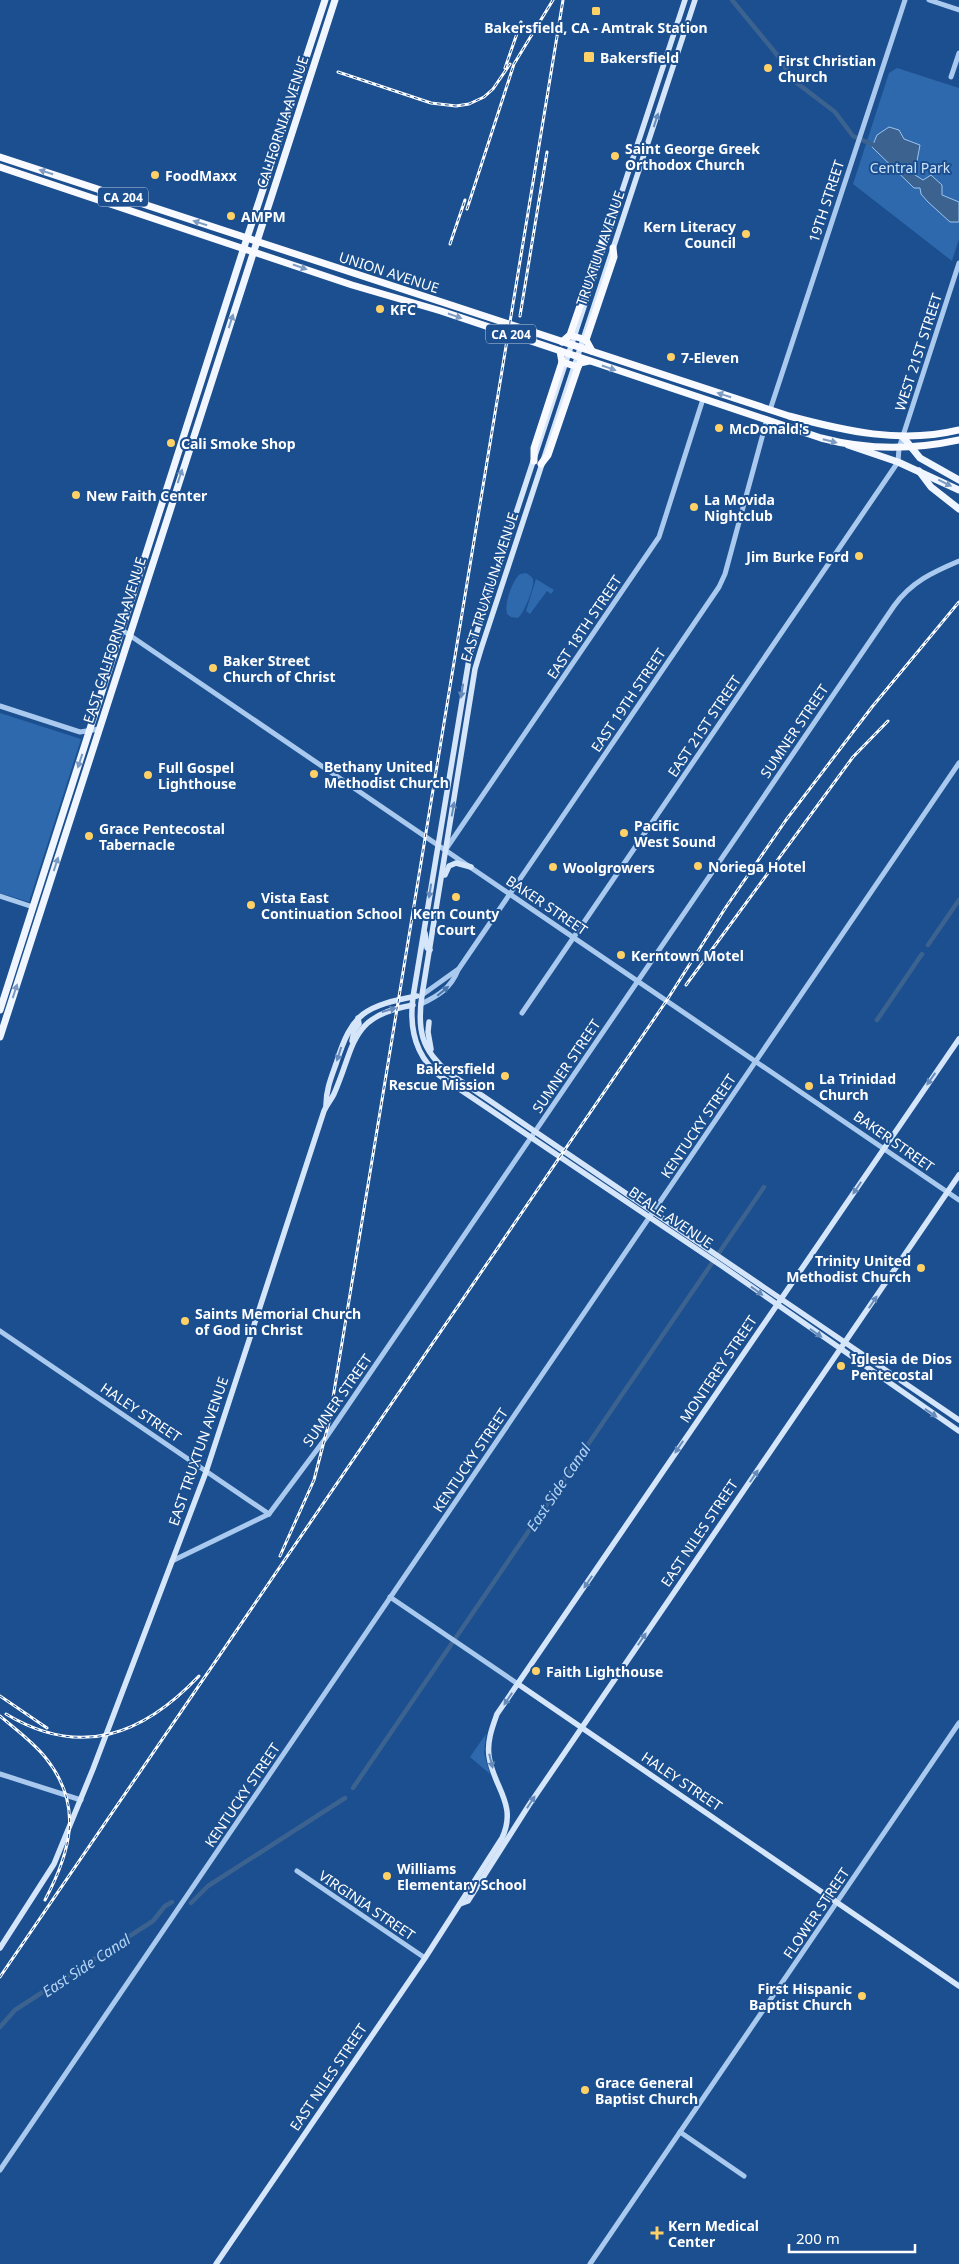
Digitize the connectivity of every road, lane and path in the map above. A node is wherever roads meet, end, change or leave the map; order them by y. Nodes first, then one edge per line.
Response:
1 (335, 0) edge
2 (685, 0) edge
3 (695, 0) edge
4 (905, 0) edge
5 (929, 0) edge
6 (324, 4) edge
7 (959, 10) edge
8 (325, 31) junction
9 (959, 53) edge
10 (306, 59) junction
11 (951, 76) dead end
12 (306, 90) junction
13 (0, 157) edge
14 (0, 168) edge
15 (615, 212) junction
16 (247, 238) junction
17 (258, 241) junction
18 (244, 248) junction
19 (613, 248) junction
20 (254, 252) junction
21 (959, 263) edge
22 (219, 326) junction
23 (581, 331) junction
24 (570, 335) junction
25 (586, 340) junction
26 (562, 342) junction
27 (560, 351) junction
28 (592, 351) junction
29 (219, 357) junction
30 (589, 361) junction
31 (562, 362) junction
32 (578, 367) junction
33 (568, 371) junction
34 (204, 375) junction
35 (703, 399) junction
36 (202, 407) junction
37 (770, 410) junction
38 (191, 415) junction
39 (767, 419) junction
40 (959, 430) edge
41 (902, 436) junction
42 (959, 440) edge
43 (848, 445) junction
44 (910, 447) junction
45 (189, 448) junction
46 (899, 448) junction
47 (538, 462) junction
48 (898, 462) junction
49 (919, 471) junction
50 (959, 480) edge
51 (959, 490) edge
52 (163, 502) junction
53 (959, 509) edge
54 (162, 532) junction
55 (503, 554) junction
56 (511, 556) junction
57 (959, 561) edge
58 (122, 630) junction
59 (130, 634) junction
60 (0, 706) edge
61 (99, 729) junction
62 (89, 732) junction
63 (959, 763) edge
64 (437, 843) junction
65 (446, 850) junction
66 (471, 867) junction
67 (440, 889) junction
68 (510, 893) junction
69 (0, 896) edge
70 (33, 906) junction
71 (424, 923) junction
72 (574, 937) junction
73 (430, 950) junction
74 (458, 970) junction
75 (638, 980) junction
76 (422, 995) junction
77 (413, 997) junction
78 (421, 1004) junction
79 (412, 1005) junction
80 (0, 1010) edge
81 (522, 1014) dead end
82 (358, 1018) junction
83 (429, 1022) dead end
84 (0, 1037) edge
85 (959, 1039) edge
86 (351, 1045) junction
87 (434, 1058) junction
88 (756, 1061) junction
89 (326, 1105) junction
90 (506, 1116) junction
91 (884, 1148) junction
92 (959, 1175) edge
93 (947, 1192) junction
94 (959, 1200) edge
95 (660, 1221) junction
96 (791, 1284) junction
97 (779, 1290) dead end
98 (781, 1299) junction
99 (776, 1305) junction
100 (767, 1308) dead end
101 (766, 1321) junction
102 (0, 1330) edge
103 (846, 1342) junction
104 (840, 1350) junction
105 (959, 1420) edge
106 (959, 1432) edge
107 (206, 1472) junction
108 (269, 1514) junction
109 (172, 1561) junction
110 (390, 1597) junction
111 (518, 1684) junction
112 (497, 1714) joint
113 (959, 1723) edge
114 (582, 1728) junction
115 (0, 1774) edge
116 (81, 1800) junction
117 (297, 1871) dead end
118 (837, 1902) junction
119 (460, 1904) junction
120 (0, 1948) edge
121 (425, 1958) junction
122 (959, 1986) edge
123 (680, 2132) junction
124 (0, 2170) edge
125 (744, 2176) dead end
126 (216, 2264) edge
127 (590, 2264) edge

1 - 8 main road, CALIFORNIA AVENUE
2 - 15 main road, TRUXTUN AVENUE
19 -> 3 main road, TRUXTUN AVENUE
4 - 37 street, 19TH STREET
5 - 7 street
6 - 8 main road
6 - 10 main road, CALIFORNIA AVENUE
8 - 12 main road, CALIFORNIA AVENUE
9 - 11 street
10 - 12 main road
10 - 16 main road, CALIFORNIA AVENUE
12 - 17 main road, CALIFORNIA AVENUE
16 -> 13 highway, UNION AVENUE / CA 204
14 - 18 highway, UNION AVENUE / CA 204
15 - 19 main road
15 - 23 main road, TRUXTUN AVENUE
15 - 24 highway
16 - 17 highway, UNION AVENUE / CA 204
16 - 18 main road, CALIFORNIA AVENUE
17 - 20 main road, CALIFORNIA AVENUE
17 - 26 highway, UNION AVENUE / CA 204
18 - 20 highway, UNION AVENUE / CA 204
18 - 22 main road, EAST CALIFORNIA AVENUE
19 - 23 main road, TRUXTUN AVENUE
19 - 25 highway
20 -> 27 highway, UNION AVENUE / CA 204
29 -> 20 main road, EAST CALIFORNIA AVENUE
21 - 41 street, WEST 21ST STREET
22 - 29 main road
22 - 34 main road, EAST CALIFORNIA AVENUE
23 - 33 main road, EAST TRUXTUN AVENUE
24 - 25 highway
24 - 26 highway
25 - 28 highway
26 - 28 highway, UNION AVENUE / CA 204
27 - 30 highway, UNION AVENUE / CA 204
27 - 31 highway
37 -> 28 highway, UNION AVENUE / CA 204
29 - 36 main road, EAST CALIFORNIA AVENUE
30 - 32 highway
30 -> 35 highway, UNION AVENUE / CA 204
31 - 32 highway
31 - 47 highway
32 - 47 highway
33 - 47 main road, EAST TRUXTUN AVENUE
33 - 47 main road, EAST TRUXTUN AVENUE
34 - 36 main road
34 - 38 main road, EAST CALIFORNIA AVENUE
35 - 39 highway, UNION AVENUE / CA 204
35 - 65 street, EAST 18TH STREET
36 - 45 main road, EAST CALIFORNIA AVENUE
37 - 41 highway, CA 204
38 - 45 main road
38 - 52 main road, EAST CALIFORNIA AVENUE
39 -> 43 highway, CA 204
39 - 68 street, EAST 19TH STREET
40 - 41 highway, CA 204
41 - 44 main road
41 - 46 street, WEST 21ST STREET
42 - 44 highway, CA 204
43 - 46 highway, CA 204
43 - 48 main road
44 - 46 highway, CA 204
44 - 50 main road
54 -> 45 main road, EAST CALIFORNIA AVENUE
46 - 48 street
47 - 55 main road, EAST TRUXTUN AVENUE
47 - 56 main road, EAST TRUXTUN AVENUE
48 - 49 main road
48 - 72 street, EAST 21ST STREET
49 -> 51 main road
49 - 53 main road
52 - 54 main road
52 - 58 main road, EAST CALIFORNIA AVENUE
54 - 59 main road, EAST CALIFORNIA AVENUE
55 - 56 main road
55 -> 64 main road, EAST TRUXTUN AVENUE
65 -> 56 main road, EAST TRUXTUN AVENUE
57 - 75 street, SUMNER STREET
58 - 59 street, BAKER STREET
58 - 62 main road, EAST CALIFORNIA AVENUE
59 - 61 main road, EAST CALIFORNIA AVENUE
59 - 64 street, BAKER STREET
60 - 62 street
61 - 62 street
84 -> 61 main road, EAST CALIFORNIA AVENUE
62 -> 70 main road, EAST CALIFORNIA AVENUE
63 - 88 street, KENTUCKY STREET
64 - 65 street, BAKER STREET
64 -> 71 main road, EAST TRUXTUN AVENUE
65 - 66 street, BAKER STREET
65 - 67 main road, EAST TRUXTUN AVENUE
66 - 67 main road
66 - 68 street, BAKER STREET
67 - 73 main road, EAST TRUXTUN AVENUE
68 - 72 street, BAKER STREET
68 - 74 street, EAST 19TH STREET
69 - 70 street
70 - 80 main road, EAST CALIFORNIA AVENUE
71 - 73 main road
71 - 77 main road, EAST TRUXTUN AVENUE
72 - 75 street, BAKER STREET
72 - 81 street, EAST 21ST STREET
73 - 76 main road, EAST TRUXTUN AVENUE
74 - 76 street, EAST 19TH STREET
78 -> 74 street, EAST 19TH STREET
75 - 88 street, BAKER STREET
75 - 108 street, SUMNER STREET
76 - 77 main road, EAST TRUXTUN AVENUE
76 - 78 main road, BEALE AVENUE
77 - 79 main road, BEALE AVENUE
77 - 82 main road, EAST TRUXTUN AVENUE
78 - 79 main road, EAST TRUXTUN AVENUE
78 - 87 main road, BEALE AVENUE
86 -> 79 main road, EAST TRUXTUN AVENUE
79 - 90 main road, BEALE AVENUE
82 - 86 main road
82 -> 89 main road, EAST TRUXTUN AVENUE
83 - 87 main road
85 -> 91 main road, MONTEREY STREET
86 - 89 main road, EAST TRUXTUN AVENUE
87 - 90 main road, BEALE AVENUE
88 - 91 street, BAKER STREET
88 - 110 street, KENTUCKY STREET
89 - 107 main road, EAST TRUXTUN AVENUE
90 - 95 main road, BEALE AVENUE
91 - 93 street, BAKER STREET
91 -> 96 main road, MONTEREY STREET
92 - 93 main road, EAST NILES STREET
93 - 94 street, BAKER STREET
103 -> 93 main road, EAST NILES STREET
95 - 98 main road, BEALE AVENUE
95 -> 99 main road, BEALE AVENUE
96 - 97 main road
96 - 98 main road, MONTEREY STREET
98 - 99 main road, MONTEREY STREET
98 - 103 main road, BEALE AVENUE
99 - 101 main road, MONTEREY STREET
99 -> 104 main road, BEALE AVENUE
100 - 101 main road
101 -> 111 main road, MONTEREY STREET
102 - 107 street, HALEY STREET
103 - 104 main road, EAST NILES STREET
103 - 105 main road, BEALE AVENUE
104 -> 106 main road, BEALE AVENUE
114 -> 104 main road, EAST NILES STREET
107 - 108 street, HALEY STREET
107 - 109 main road, EAST TRUXTUN AVENUE
108 - 109 street, SUMNER STREET
109 - 116 main road, EAST TRUXTUN AVENUE
110 - 111 street, HALEY STREET
110 - 124 street, KENTUCKY STREET
111 -> 112 main road, MONTEREY STREET
111 - 114 main road, HALEY STREET
112 -> 119 main road, EAST NILES STREET
113 - 118 street, FLOWER STREET
114 - 118 main road, HALEY STREET
119 -> 114 main road, EAST NILES STREET
115 - 116 street
116 - 120 main road, EAST TRUXTUN AVENUE
117 - 121 street, VIRGINIA STREET
118 - 122 main road, HALEY STREET
118 - 123 street, FLOWER STREET
119 - 121 main road, EAST NILES STREET
121 - 126 main road, EAST NILES STREET
123 - 125 street
123 - 127 street, FLOWER STREET

